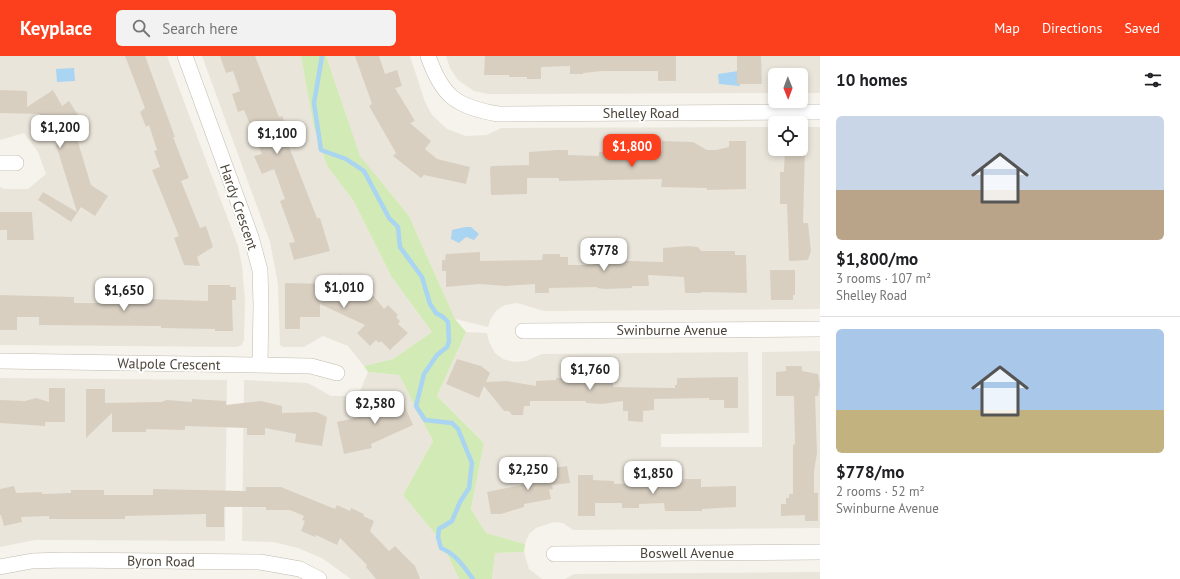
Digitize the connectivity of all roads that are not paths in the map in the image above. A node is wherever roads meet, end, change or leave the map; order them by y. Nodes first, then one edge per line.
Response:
1 (185, 56) edge
2 (428, 56) edge
3 (820, 112) edge
4 (0, 163) edge
5 (16, 163) dead end
6 (820, 329) edge
7 (523, 331) dead end
8 (0, 362) edge
9 (260, 364) junction
10 (337, 372) dead end
11 (820, 552) edge
12 (554, 554) dead end
13 (0, 567) edge
14 (319, 579) edge

1 - 9 street, Hardy Crescent
2 - 3 street, Shelley Road
4 - 5 street
6 - 7 street, Swinburne Avenue
8 - 9 street, Walpole Crescent
9 - 10 street, Walpole Crescent
11 - 12 street, Boswell Avenue
13 - 14 street, Byron Road

